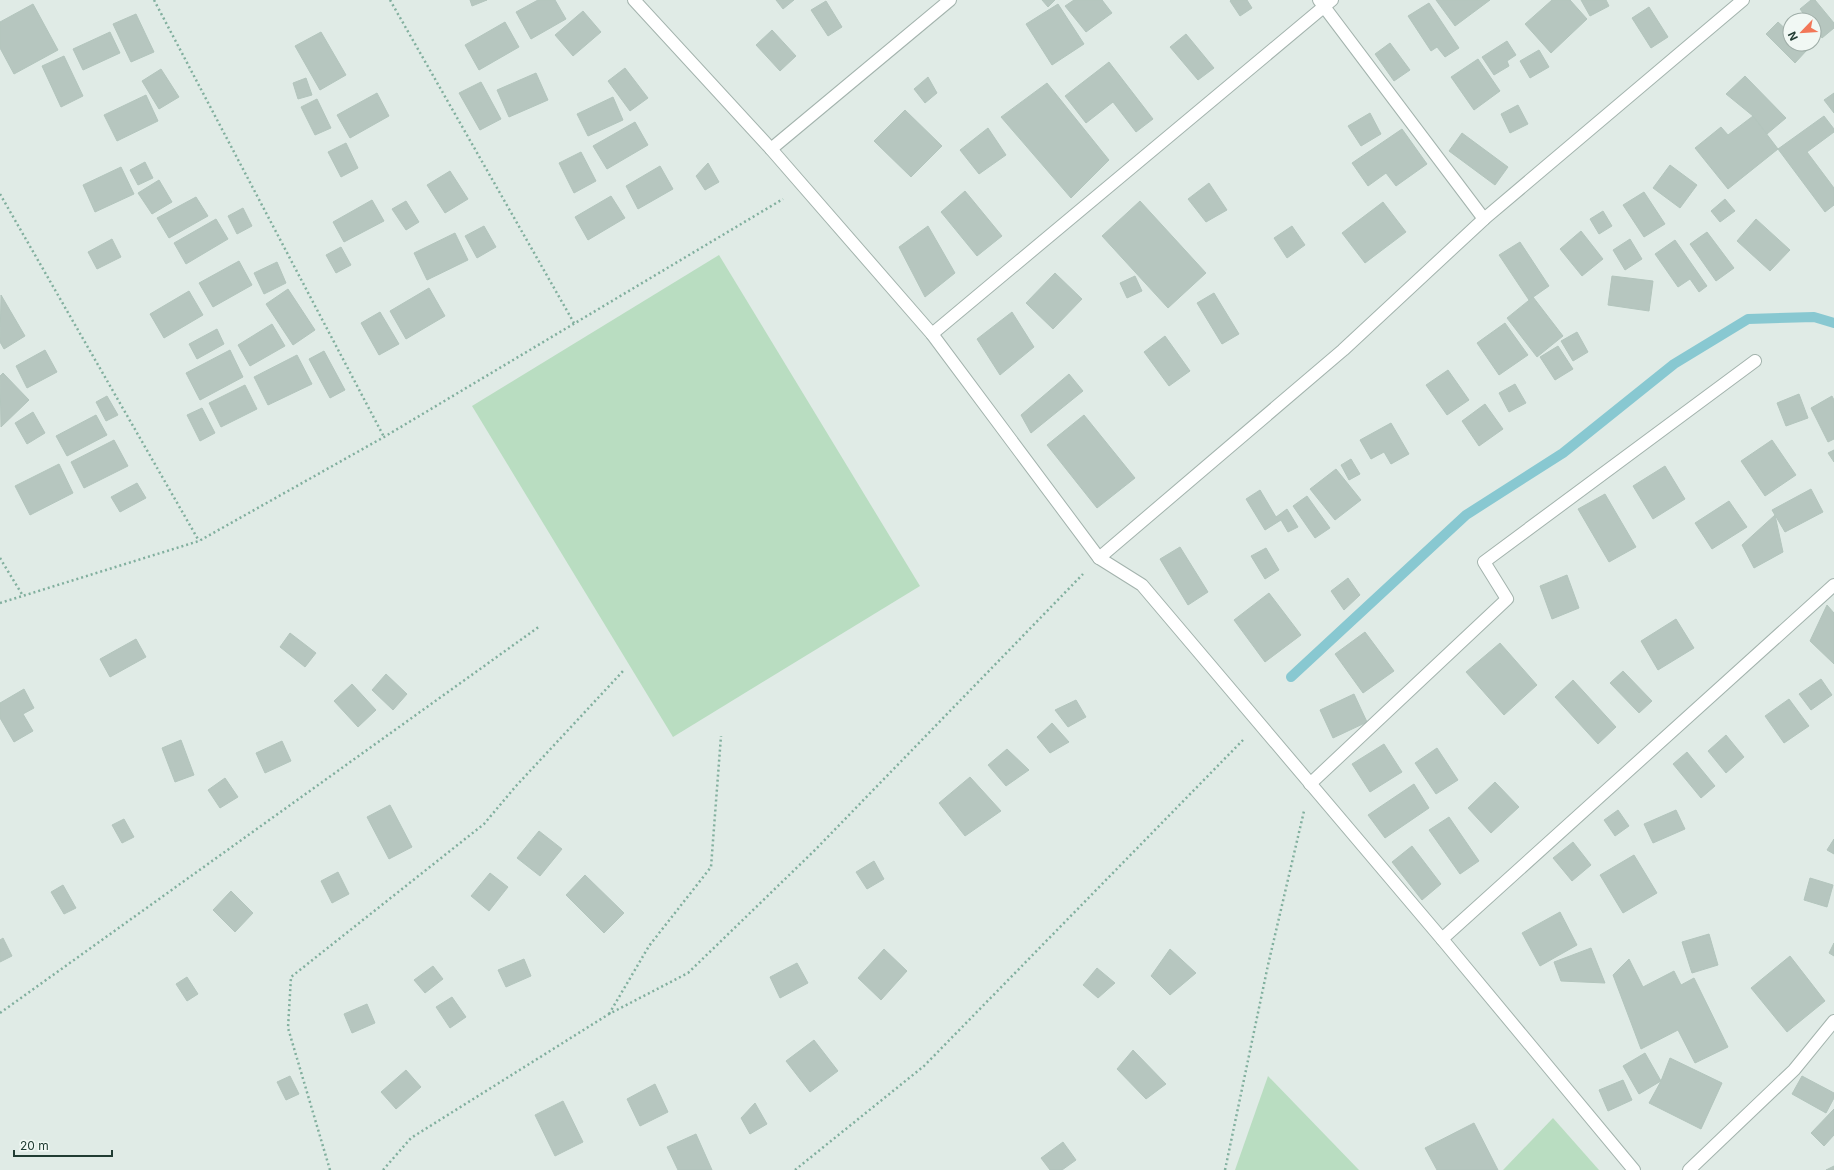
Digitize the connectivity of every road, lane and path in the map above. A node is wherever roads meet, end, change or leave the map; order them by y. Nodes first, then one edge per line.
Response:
1 (154, 0) edge
2 (390, 0) edge
3 (634, 0) edge
4 (950, 0) edge
5 (1743, 0) edge
6 (1325, 2) edge
7 (771, 149) junction
8 (803, 187) junction
9 (0, 194) edge
10 (1484, 219) junction
11 (574, 323) junction
12 (932, 334) junction
13 (1755, 361) dead end
14 (384, 437) junction
15 (199, 541) junction
16 (0, 558) edge
17 (1098, 558) junction
18 (1834, 585) edge
19 (23, 596) junction
20 (0, 603) edge
21 (540, 626) dead end
22 (624, 670) dead end
23 (1259, 724) junction
24 (721, 736) dead end
25 (1310, 784) junction
26 (1442, 939) junction
27 (0, 1013) edge
28 (609, 1014) junction
29 (1834, 1021) edge
30 (330, 1170) edge
31 (383, 1170) edge
32 (796, 1170) edge
33 (1225, 1170) edge
34 (1634, 1170) edge
35 (1689, 1170) edge

1 - 14 path
2 - 11 path
3 - 7 street
4 - 7 street
5 - 10 street
6 - 10 street
6 - 12 street
7 - 8 street
8 - 11 path
8 - 12 street
9 - 15 path
10 - 17 street
11 - 14 path
12 - 17 street
13 - 25 street
14 - 15 path
15 - 19 path
16 - 19 path
17 - 23 street
17 - 28 path
18 - 26 street
19 - 20 path
21 - 27 path
22 - 30 path
23 - 25 street
23 - 32 path
24 - 28 path
25 - 26 street
25 - 33 path
26 - 34 street
28 - 31 path
29 - 35 street

